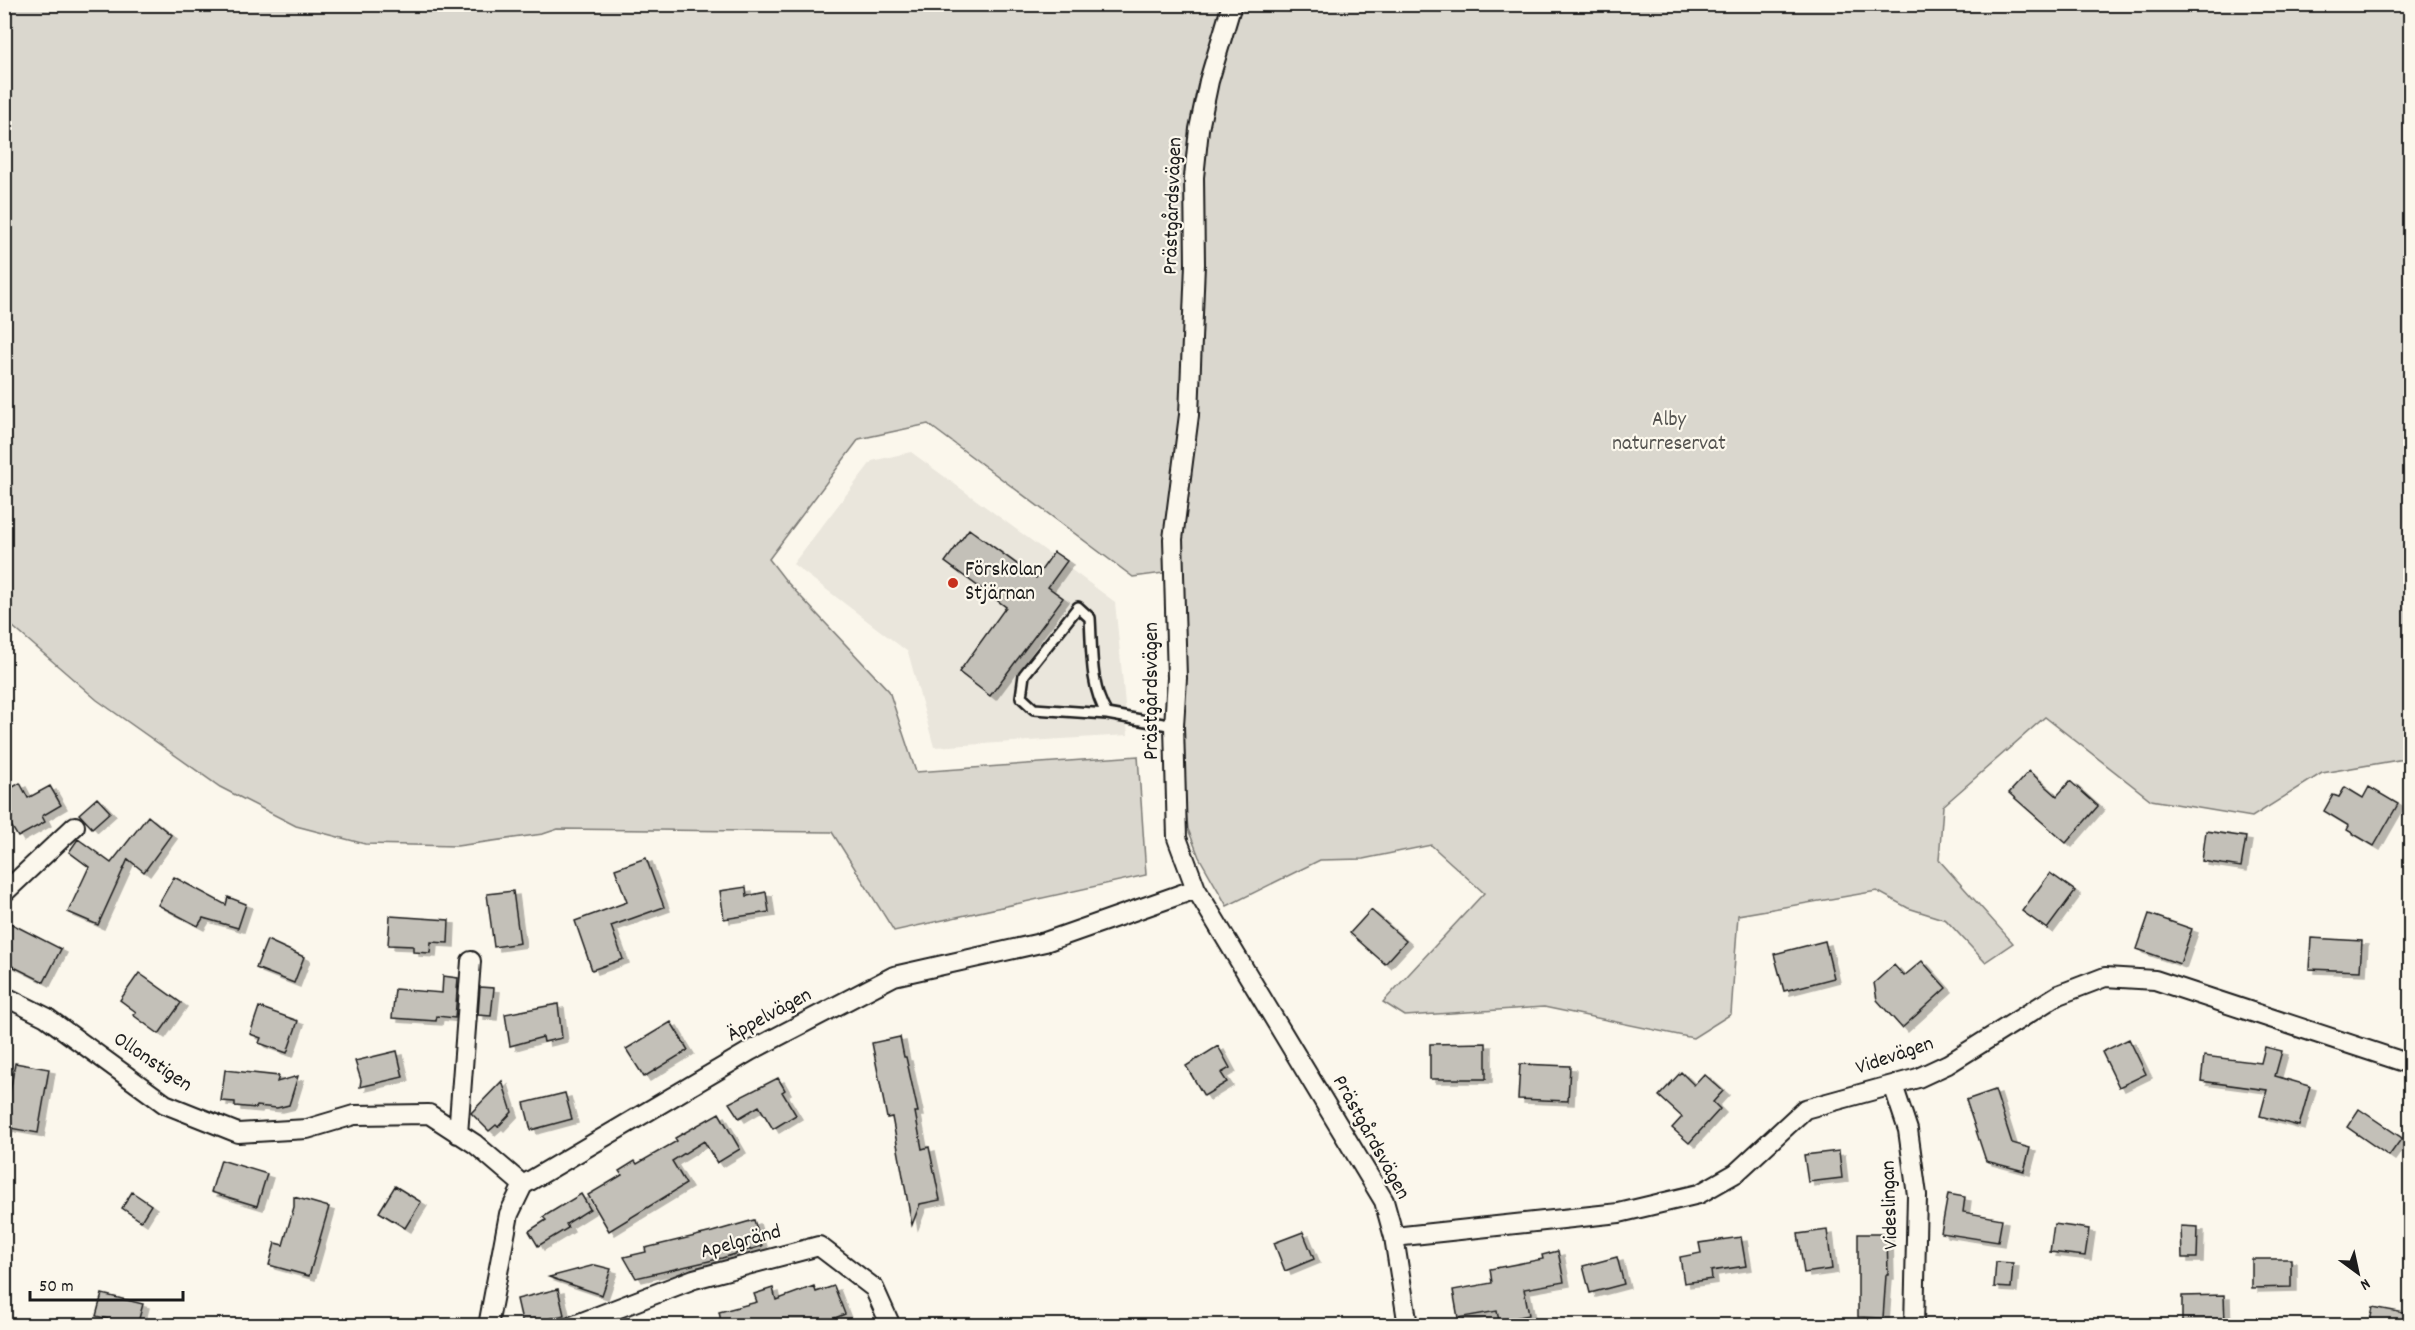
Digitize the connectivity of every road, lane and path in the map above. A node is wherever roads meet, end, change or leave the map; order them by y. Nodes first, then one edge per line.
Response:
1 (1232, 4) edge
2 (1107, 714) junction
3 (1174, 726) junction
4 (75, 825) dead end
5 (1196, 889) junction
6 (4, 892) edge
7 (471, 961) dead end
8 (4, 996) edge
9 (2410, 1064) edge
10 (1893, 1085) junction
11 (458, 1134) junction
12 (523, 1185) junction
13 (1394, 1237) junction
14 (488, 1326) edge
15 (572, 1326) edge
16 (891, 1326) edge
17 (1408, 1326) edge
18 (1914, 1326) edge

1 - 3 street, Prästgårdsvägen
2 - 2 lane
2 - 3 lane
3 - 5 street, Prästgårdsvägen
4 - 6 street
5 - 12 street, Äppelvägen
5 - 13 street, Prästgårdsvägen
7 - 11 street
8 - 11 street, Ollonstigen
9 - 10 street, Videvägen
10 - 13 street, Videvägen
10 - 18 street, Videslingan
11 - 12 street, Ollonstigen
12 - 14 street
13 - 17 street, Prästgårdsvägen
15 - 16 street, Apelgränd

